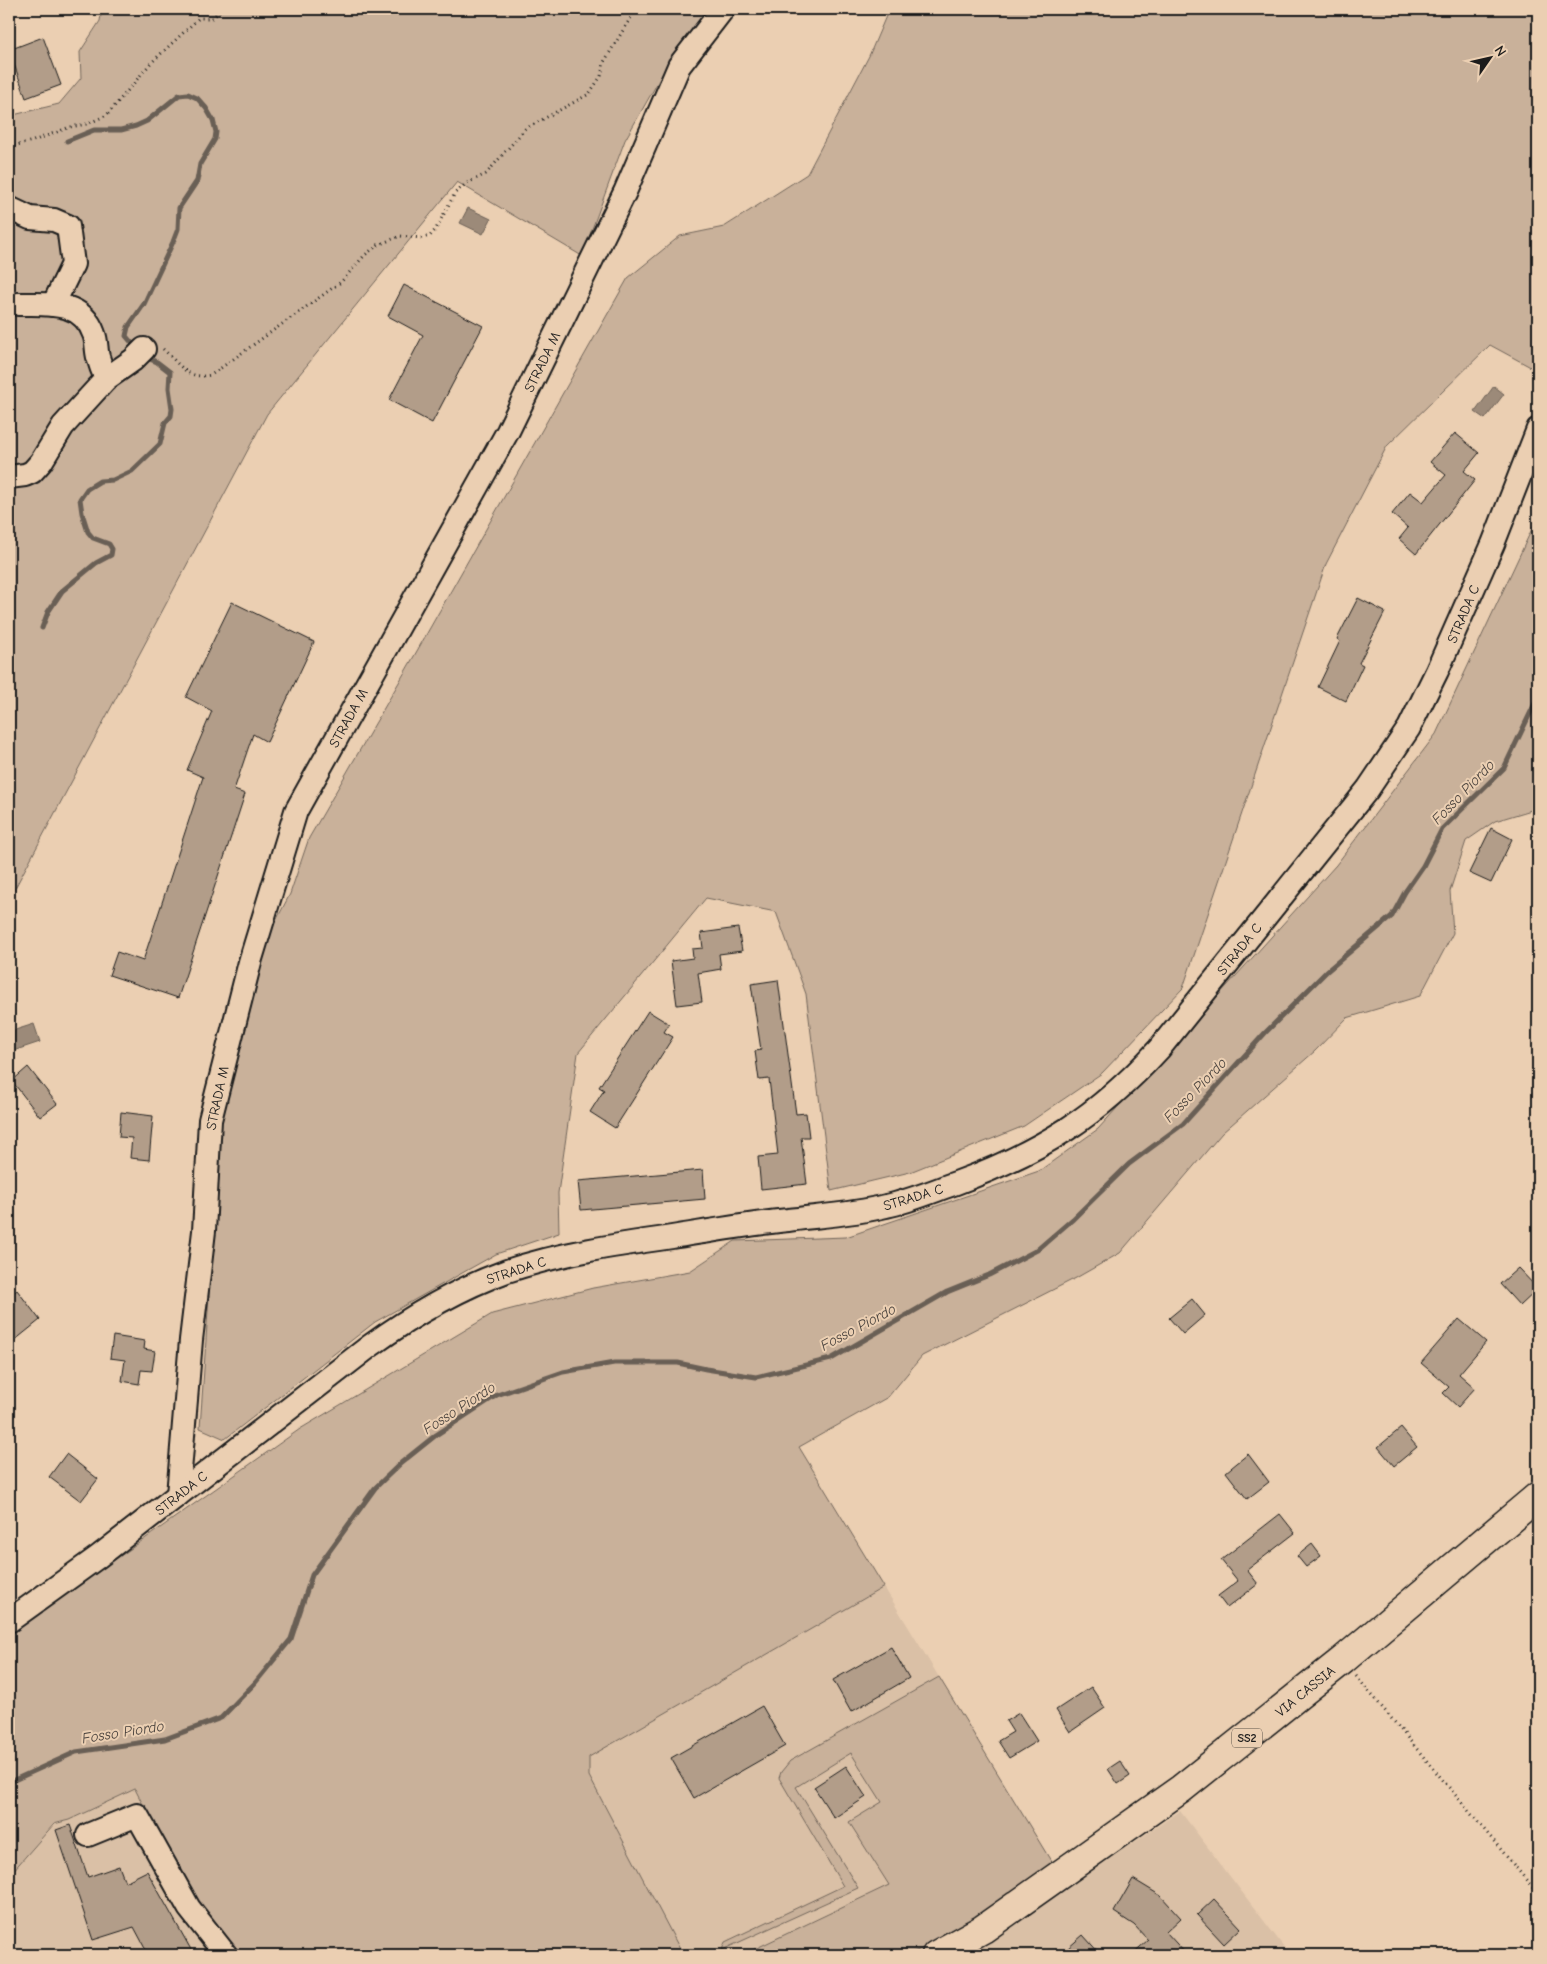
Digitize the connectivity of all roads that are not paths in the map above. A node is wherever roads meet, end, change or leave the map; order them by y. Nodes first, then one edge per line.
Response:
1 (723, 9) edge
2 (9, 208) edge
3 (18, 304) dead end
4 (53, 305) junction
5 (142, 352) road end
6 (106, 379) junction
7 (1538, 429) edge
8 (9, 477) edge
9 (178, 1495) junction
10 (1538, 1496) edge
11 (9, 1621) edge
12 (88, 1835) dead end
13 (942, 1954) edge
14 (226, 1955) edge

1 - 9 street, STRADA M
2 - 4 street
3 - 4 street
4 - 6 street
5 - 6 street
6 - 8 street
7 - 9 street, STRADA C
9 - 11 street, STRADA C
10 - 13 main road, VIA CASSIA / SS2
12 - 14 street

